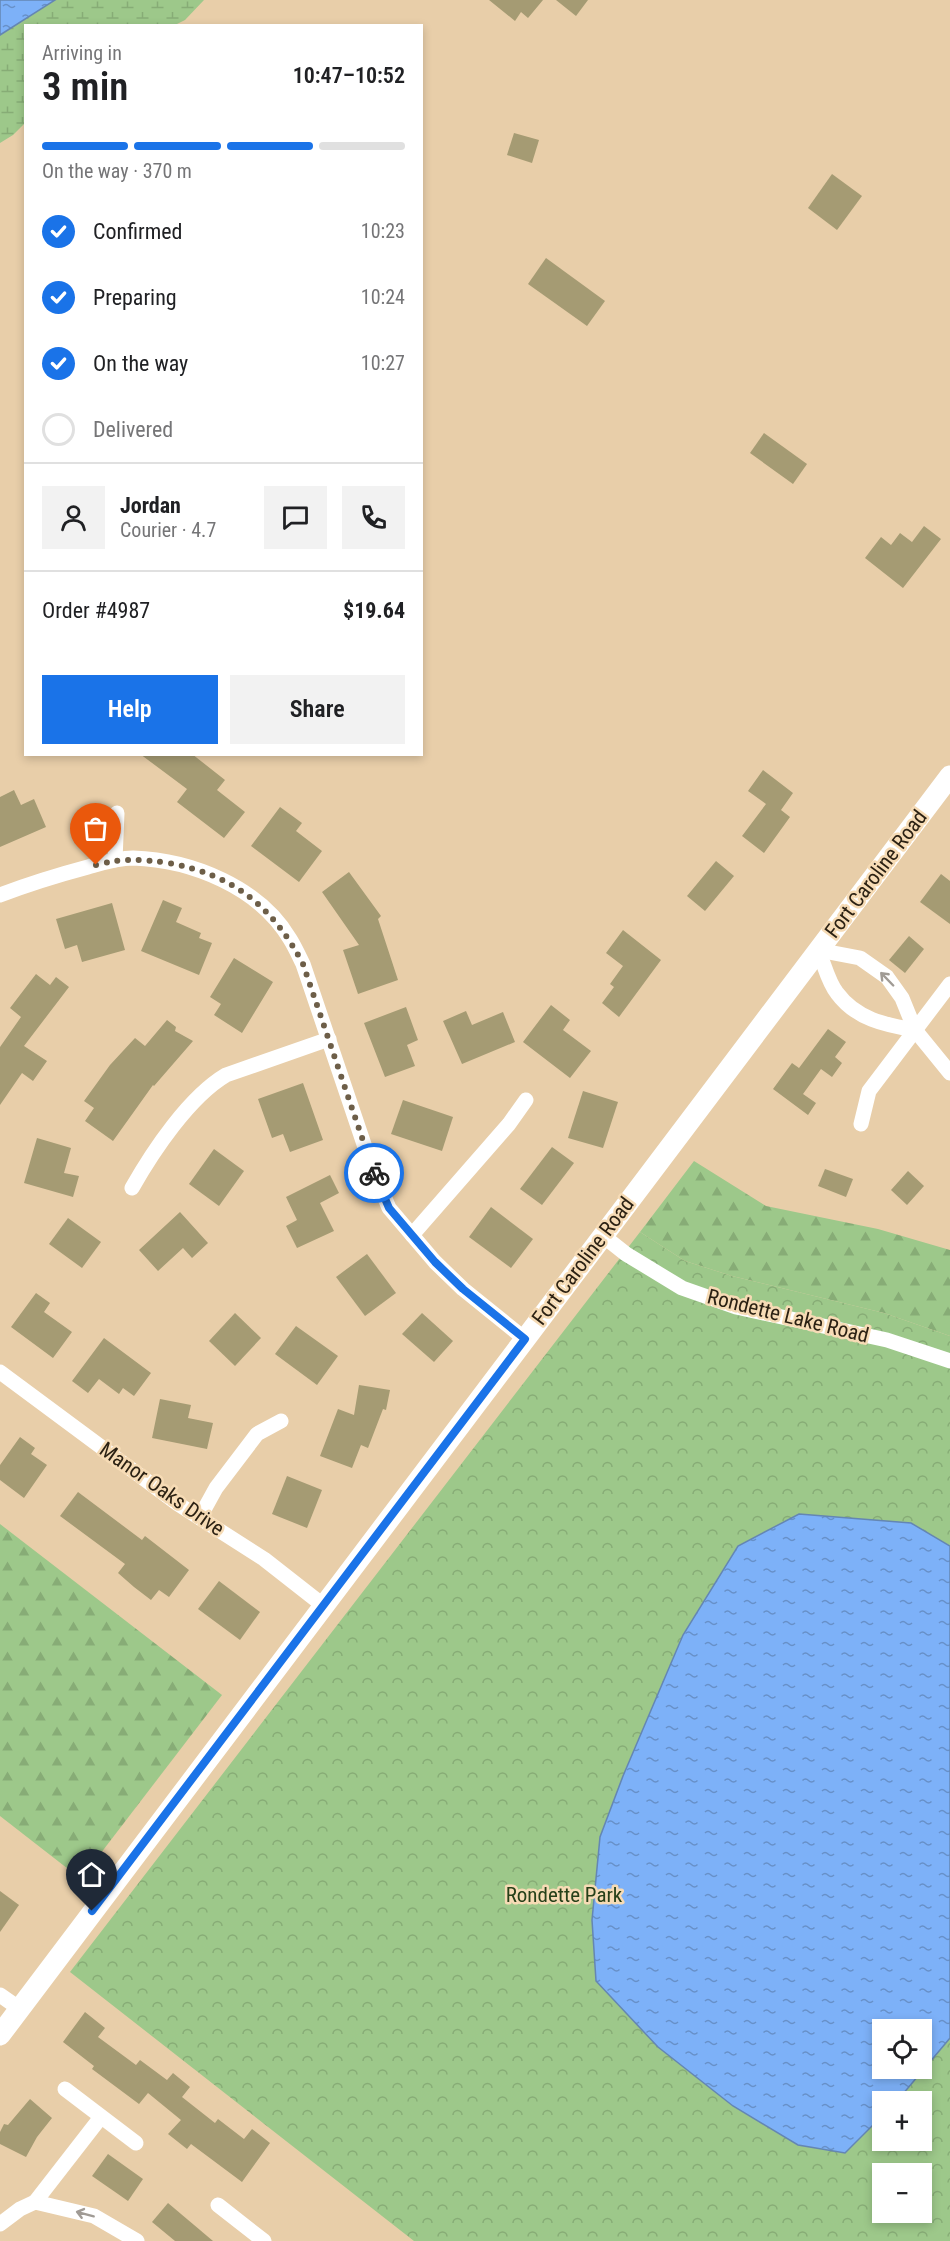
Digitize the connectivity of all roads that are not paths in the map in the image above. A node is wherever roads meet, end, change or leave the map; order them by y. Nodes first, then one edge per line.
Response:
1 (950, 776) edge
2 (117, 813) dead end
3 (115, 860) junction
4 (0, 895) edge
5 (818, 950) junction
6 (950, 984) edge
7 (915, 1030) junction
8 (328, 1039) junction
9 (950, 1073) edge
10 (526, 1100) dead end
11 (861, 1124) dead end
12 (132, 1188) dead end
13 (412, 1235) junction
14 (602, 1235) junction
15 (525, 1339) junction
16 (950, 1361) edge
17 (0, 1372) edge
18 (281, 1421) dead end
19 (200, 1517) junction
20 (324, 1606) junction
21 (0, 1995) edge
22 (7, 2021) edge
23 (65, 2089) dead end
24 (101, 2117) junction
25 (136, 2144) dead end
26 (35, 2202) junction
27 (218, 2205) dead end
28 (1, 2222) edge
29 (247, 2236) edge
30 (137, 2241) edge
31 (264, 2241) edge

1 - 5 street, Fort Caroline Road
2 - 3 street
3 - 4 street
3 - 8 street
7 -> 5 street
5 - 7 street
5 - 14 street, Fort Caroline Road
6 - 7 street
7 - 9 street
7 - 11 street
8 - 12 street
8 - 13 street
10 - 13 street
13 - 15 street
14 - 15 street, Fort Caroline Road
14 - 16 street, Rondette Lake Road
15 - 20 street, Fort Caroline Road
17 - 19 street, Manor Oaks Drive
18 - 19 street
19 - 20 street, Manor Oaks Drive
20 - 22 street, Fort Caroline Road
21 - 22 street
23 - 24 street
24 - 25 street
24 - 26 street
26 - 28 street
30 -> 26 street
27 - 29 street
29 - 31 street

